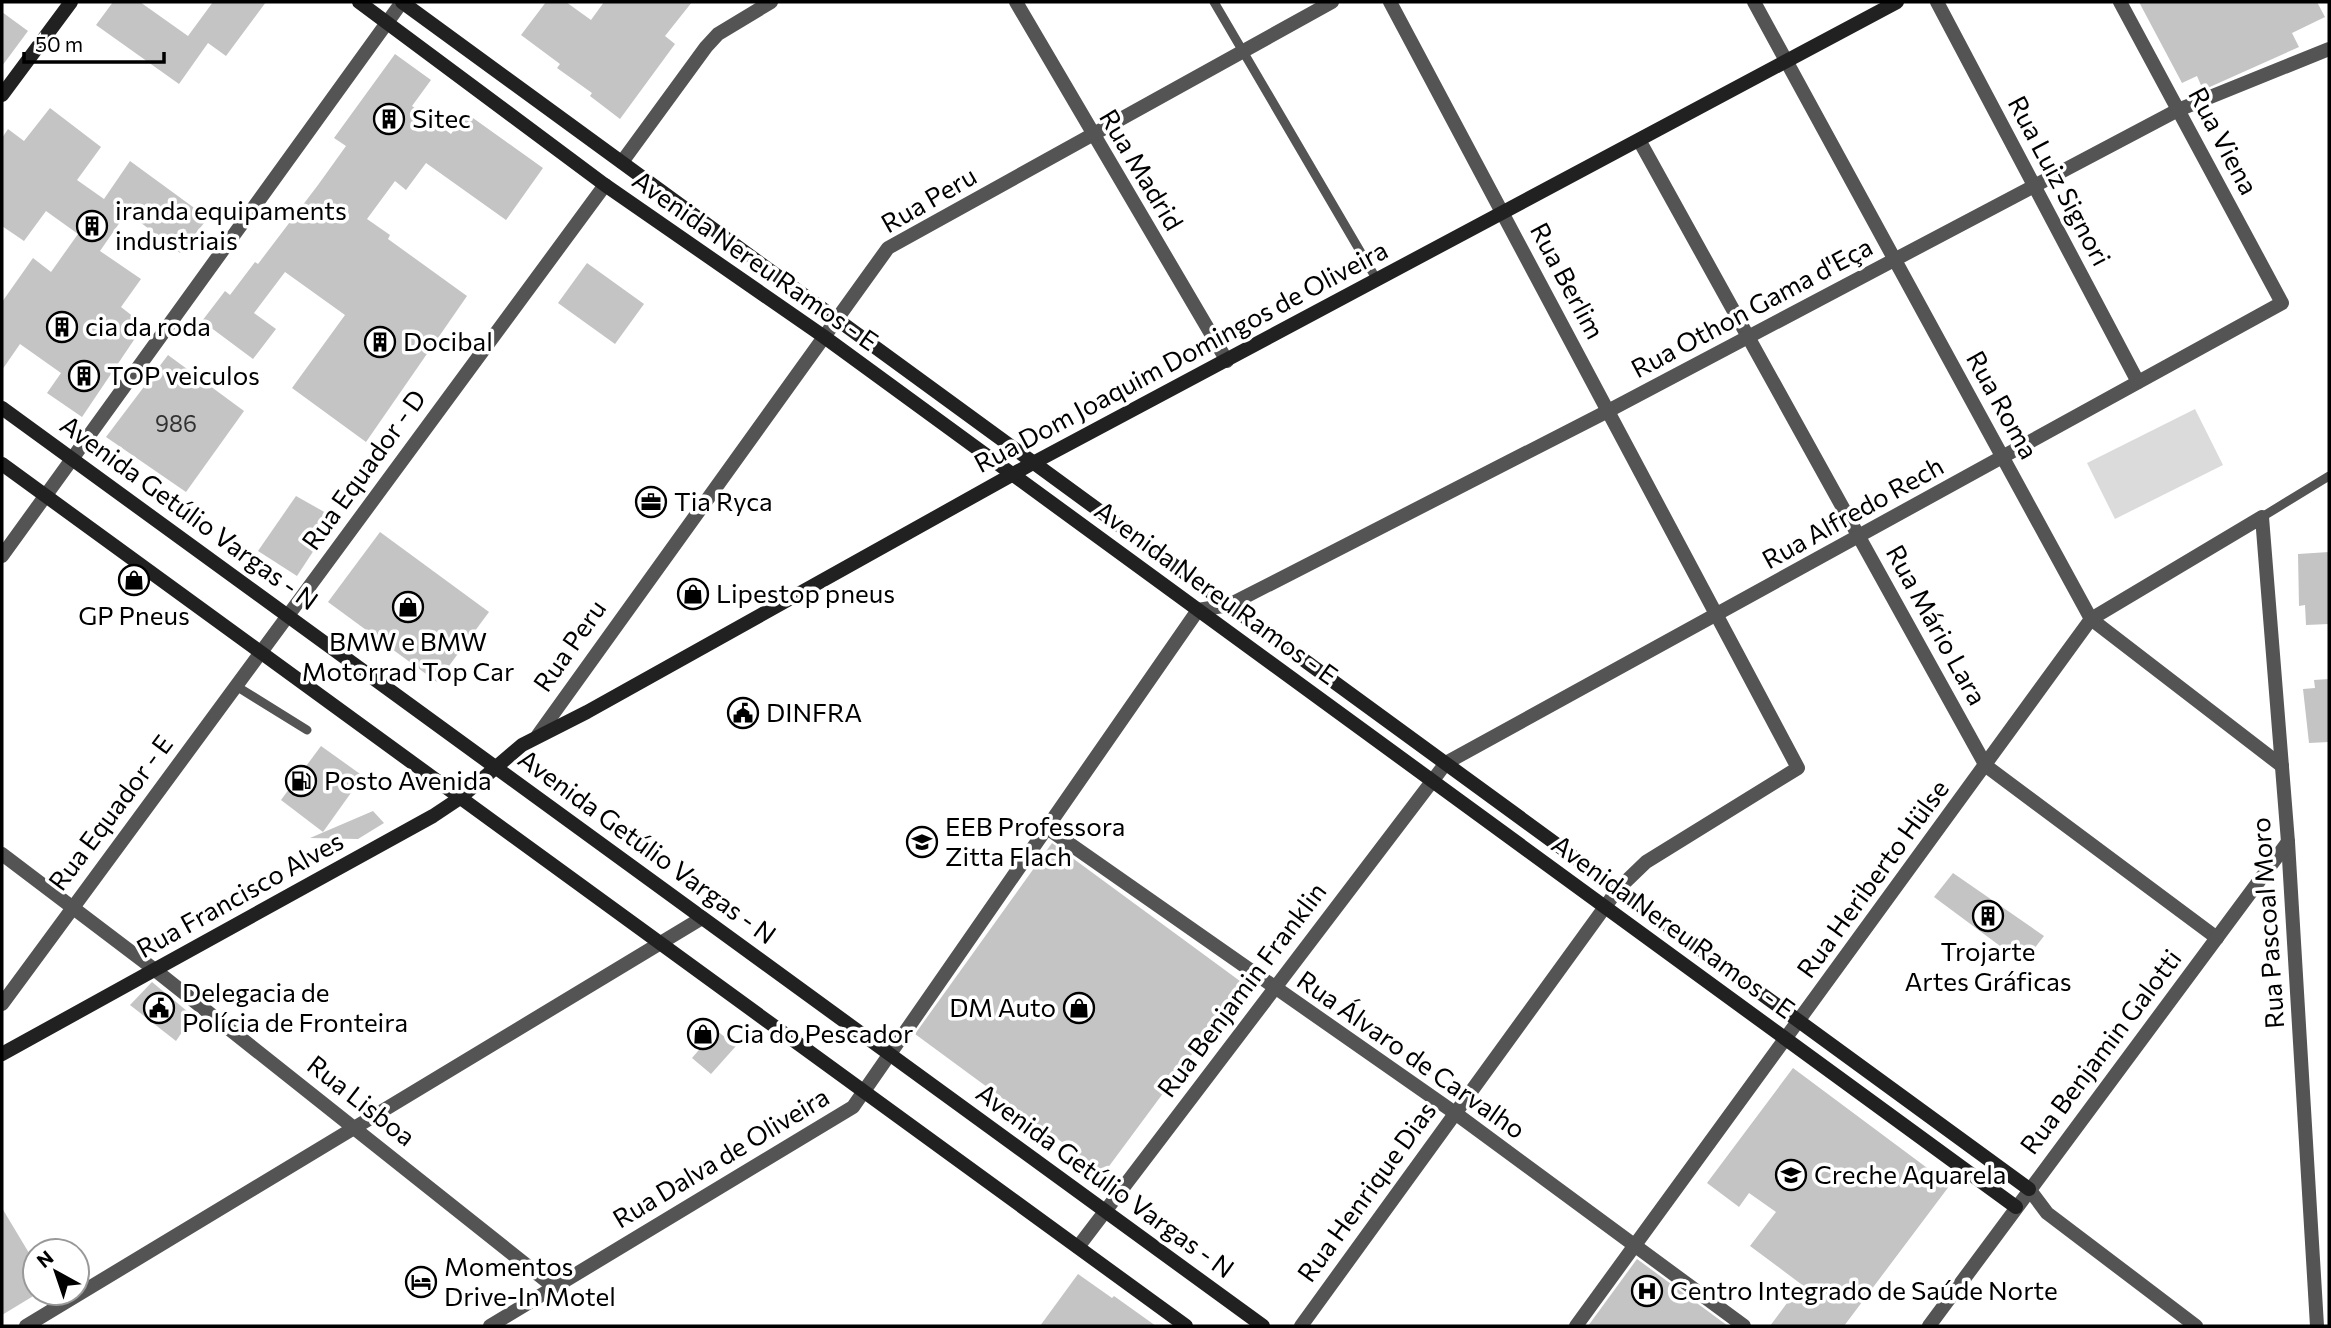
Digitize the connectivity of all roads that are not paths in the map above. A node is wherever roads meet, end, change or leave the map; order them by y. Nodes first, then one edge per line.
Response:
1 (71, 2) edge
2 (359, 2) edge
3 (402, 2) edge
4 (771, 2) edge
5 (1016, 2) edge
6 (1214, 2) edge
7 (1332, 2) edge
8 (1391, 2) edge
9 (1755, 2) edge
10 (1897, 2) edge
11 (1937, 2) edge
12 (2120, 2) edge
13 (386, 22) junction
14 (2329, 48) edge
15 (1242, 51) junction
16 (1787, 61) junction
17 (2, 95) edge
18 (2178, 110) junction
19 (1093, 138) junction
20 (1639, 140) junction
21 (622, 162) junction
22 (605, 185) junction
23 (2035, 186) junction
24 (1503, 213) junction
25 (1895, 260) junction
26 (1377, 281) junction
27 (2282, 303) joint
28 (836, 318) junction
29 (823, 336) junction
30 (1748, 337) junction
31 (1227, 361) junction
32 (2138, 382) junction
33 (2, 408) edge
34 (1608, 411) junction
35 (71, 458) junction
36 (2003, 458) junction
37 (1033, 463) junction
38 (2, 464) edge
39 (1012, 474) junction
40 (2329, 476) edge
41 (46, 496) junction
42 (2262, 517) junction
43 (1133, 535) junction
44 (1859, 537) junction
45 (1119, 553) junction
46 (2, 555) edge
47 (1229, 606) junction
48 (1198, 610) junction
49 (288, 615) junction
50 (1717, 616) junction
51 (2091, 619) junction
52 (261, 652) junction
53 (236, 686) junction
54 (307, 730) dead end
55 (538, 735) junction
56 (1446, 763) junction
57 (1986, 766) junction
58 (2282, 766) junction
59 (495, 767) junction
60 (1798, 768) joint
61 (1432, 781) junction
62 (460, 798) junction
63 (1047, 828) junction
64 (2288, 842) junction
65 (2, 854) edge
66 (1618, 889) junction
67 (72, 907) junction
68 (1605, 907) junction
69 (702, 918) junction
70 (2217, 938) junction
71 (662, 944) junction
72 (1707, 954) junction
73 (155, 970) junction
74 (1694, 972) junction
75 (1275, 989) junction
76 (2, 1004) edge
77 (1800, 1022) junction
78 (1786, 1040) junction
79 (2, 1054) edge
80 (890, 1054) junction
81 (864, 1091) junction
82 (1915, 1105) junction
83 (1455, 1114) junction
84 (1901, 1124) junction
85 (356, 1129) junction
86 (2029, 1189) junction
87 (2016, 1207) junction
88 (1104, 1211) junction
89 (2047, 1213) junction
90 (1635, 1246) junction
91 (1078, 1247) junction
92 (554, 1287) junction
93 (26, 1326) edge
94 (490, 1326) edge
95 (1186, 1326) edge
96 (1263, 1326) edge
97 (1301, 1326) edge
98 (1576, 1326) edge
99 (1744, 1326) edge
100 (1928, 1326) edge
101 (2196, 1326) edge
102 (2317, 1326) edge

1 - 17 street
2 - 13 street, Avenida Nereu Ramos - E
3 - 13 street
3 - 21 street, Avenida Nereu Ramos - E
4 - 21 street
5 - 19 street, Rua Madrid
6 - 15 lane
7 - 15 street, Rua Peru
8 - 24 street, Rua Berlim
9 - 16 street, Rua Roma
10 - 16 street, Rua Dom Joaquim Domingos de Oliveira
11 - 23 street, Rua Luiz Signori
12 - 18 street, Rua Viena
13 - 22 street, Avenida Nereu Ramos - E
13 - 35 street
14 - 18 street, Rua Othon Gama d'Eça
15 - 19 street, Rua Peru
15 - 26 lane
16 - 20 street, Rua Dom Joaquim Domingos de Oliveira
16 - 25 street, Rua Roma
18 - 23 street, Rua Othon Gama d'Eça
18 - 27 street, Rua Viena
19 - 28 street, Rua Peru
19 - 31 street, Rua Madrid
20 - 24 street, Rua Dom Joaquim Domingos de Oliveira
20 - 30 street, Rua Mário Lara
21 - 28 street, Avenida Nereu Ramos - E
22 - 29 street, Avenida Nereu Ramos - E
22 - 49 street, Rua Equador - D
23 - 25 street, Rua Othon Gama d'Eça
23 - 32 street, Rua Luiz Signori
24 - 26 street, Rua Dom Joaquim Domingos de Oliveira
24 - 34 street, Rua Berlim
25 - 30 street, Rua Othon Gama d'Eça
25 - 36 street, Rua Roma
26 - 31 street, Rua Dom Joaquim Domingos de Oliveira
27 - 32 street, Rua Alfredo Rech
28 - 29 street, Rua Peru
28 - 37 street, Avenida Nereu Ramos - E
29 - 39 street, Avenida Nereu Ramos - E
29 - 55 street, Rua Peru
30 - 34 street, Rua Othon Gama d'Eça
30 - 44 street, Rua Mário Lara
31 - 37 street, Rua Dom Joaquim Domingos de Oliveira
32 - 36 street, Rua Alfredo Rech
33 - 35 street, Avenida Getúlio Vargas - N
34 - 47 street, Rua Othon Gama d'Eça
34 - 50 street, Rua Berlim
35 - 41 street
35 - 49 street, Avenida Getúlio Vargas - N
36 - 44 street, Rua Alfredo Rech
36 - 51 street, Rua Roma
37 - 39 street, Rua Dom Joaquim Domingos de Oliveira
37 - 43 street, Avenida Nereu Ramos - E
38 - 41 street
39 - 45 street, Avenida Nereu Ramos - E
39 - 55 street, Rua Dom Joaquim Domingos de Oliveira
40 - 42 lane
41 - 46 street
41 - 52 street
42 - 51 street, Rua Heriberto Hülse
42 - 58 street, Rua Pascoal Moro
43 - 45 street
43 - 47 street, Avenida Nereu Ramos - E
44 - 50 street, Rua Alfredo Rech
44 - 57 street, Rua Mário Lara
45 - 48 street, Avenida Nereu Ramos - E
47 - 48 street, Rua Othon Gama d'Eça
47 - 56 street, Avenida Nereu Ramos - E
48 - 61 street, Avenida Nereu Ramos - E
48 - 63 street, Rua Dalva de Oliveira
49 - 52 street, Rua Equador - D
49 - 59 street, Avenida Getúlio Vargas - N
50 - 56 street, Rua Alfredo Rech
50 - 60 street, Rua Berlim
51 - 57 street, Rua Heriberto Hülse
51 - 58 street, Rua Roma
52 - 53 street, Rua Equador - E
52 - 62 street
53 - 54 lane
53 - 67 street, Rua Equador - E
55 - 59 street, Rua Dom Joaquim Domingos de Oliveira
56 - 61 street, Rua Benjamin Franklin
56 - 66 street, Avenida Nereu Ramos - E
57 - 70 street
57 - 77 street, Rua Heriberto Hülse
58 - 64 street, Rua Pascoal Moro
59 - 62 street, Rua Francisco Alves
59 - 69 street, Avenida Getúlio Vargas - N
60 - 66 street, Rua Henrique Dias
61 - 68 street, Avenida Nereu Ramos - E
61 - 75 street, Rua Benjamin Franklin
62 - 71 street
62 - 73 street, Rua Francisco Alves
63 - 75 street, Rua Álvaro de Carvalho
63 - 80 street, Rua Dalva de Oliveira
64 - 70 street, Rua Benjamin Galotti
64 - 102 street, Rua Pascoal Moro
65 - 67 street, Rua Lisboa
66 - 68 street, Rua Henrique Dias
66 - 72 street, Avenida Nereu Ramos - E
67 - 73 street, Rua Lisboa
67 - 76 street, Rua Equador - E
68 - 74 street, Avenida Nereu Ramos - E
68 - 83 street, Rua Henrique Dias
69 - 71 street
69 - 80 street, Avenida Getúlio Vargas - N
70 - 86 street, Rua Benjamin Galotti
71 - 81 street
71 - 85 street
72 - 74 street
72 - 77 street, Avenida Nereu Ramos - E
73 - 79 street, Rua Francisco Alves
73 - 85 street, Rua Lisboa
74 - 78 street, Avenida Nereu Ramos - E
75 - 83 street, Rua Álvaro de Carvalho
75 - 88 street, Rua Benjamin Franklin
77 - 78 street, Rua Heriberto Hülse
77 - 82 street, Avenida Nereu Ramos - E
78 - 84 street, Avenida Nereu Ramos - E
78 - 90 street, Rua Heriberto Hülse
80 - 81 street, Rua Dalva de Oliveira
80 - 88 street, Avenida Getúlio Vargas - N
81 - 91 street
81 - 92 street, Rua Dalva de Oliveira
82 - 84 street
82 - 86 street, Avenida Nereu Ramos - E
83 - 90 street, Rua Álvaro de Carvalho
83 - 97 street, Rua Henrique Dias
84 - 87 street, Avenida Nereu Ramos - E
85 - 92 street, Rua Lisboa
85 - 93 street
86 - 87 street, Rua Benjamin Galotti
86 - 89 street, Avenida Nereu Ramos - E
87 - 89 street, Avenida Nereu Ramos - E
87 - 100 street, Rua Benjamin Galotti
88 - 91 street, Rua Benjamin Franklin
88 - 96 street, Avenida Getúlio Vargas - N
89 - 101 street, Avenida Nereu Ramos - E
90 - 98 street, Rua Heriberto Hülse
90 - 99 street, Rua Álvaro de Carvalho
91 - 95 street
92 - 94 street, Rua Dalva de Oliveira

